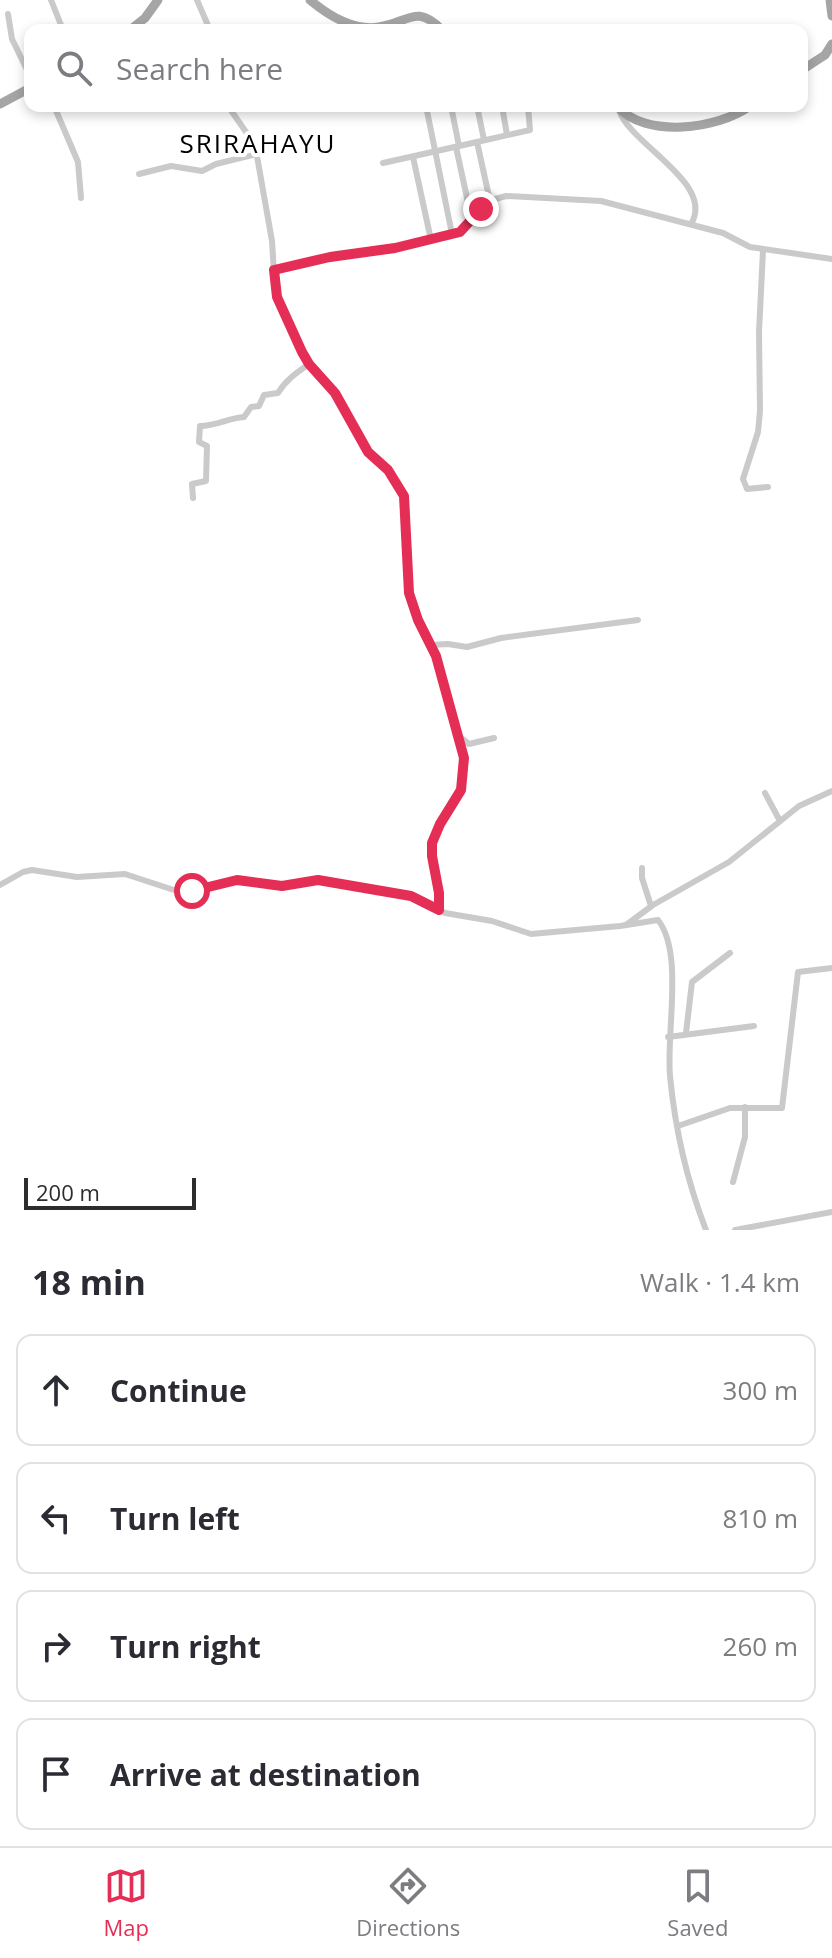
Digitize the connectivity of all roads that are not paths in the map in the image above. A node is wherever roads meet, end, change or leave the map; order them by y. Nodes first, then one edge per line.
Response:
1 (51, 0) edge
2 (158, 0) edge
3 (197, 0) edge
4 (310, 0) edge
5 (830, 1) edge
6 (8, 14) dead end
7 (832, 16) edge
8 (61, 24) edge
9 (138, 24) edge
10 (207, 24) edge
11 (352, 24) edge
12 (386, 24) edge
13 (435, 24) edge
14 (832, 44) edge
15 (24, 64) edge
16 (808, 66) edge
17 (24, 91) edge
18 (0, 104) edge
19 (57, 112) edge
20 (232, 112) edge
21 (427, 112) edge
22 (452, 112) edge
23 (478, 112) edge
24 (503, 112) edge
25 (529, 112) edge
26 (620, 112) edge
27 (624, 112) edge
28 (737, 112) edge
29 (507, 135) junction
30 (480, 141) junction
31 (457, 146) junction
32 (435, 152) junction
33 (257, 154) junction
34 (413, 157) junction
35 (383, 163) dead end
36 (139, 174) dead end
37 (81, 198) dead end
38 (490, 201) junction
39 (472, 221) junction
40 (691, 224) junction
41 (452, 234) junction
42 (431, 240) junction
43 (763, 250) junction
44 (832, 259) edge
45 (274, 270) junction
46 (309, 364) junction
47 (768, 487) dead end
48 (193, 498) dead end
49 (638, 620) dead end
50 (431, 645) junction
51 (456, 734) junction
52 (494, 738) dead end
53 (832, 791) edge
54 (765, 793) dead end
55 (780, 821) junction
56 (642, 868) dead end
57 (0, 885) edge
58 (651, 906) junction
59 (439, 910) junction
60 (626, 925) junction
61 (730, 953) dead end
62 (832, 968) edge
63 (754, 1026) dead end
64 (686, 1033) junction
65 (668, 1037) junction
66 (745, 1107) junction
67 (678, 1126) junction
68 (733, 1182) dead end
69 (832, 1212) edge
70 (782, 1226) edge
71 (706, 1230) edge
72 (735, 1230) edge

1 - 8 street
2 - 9 main road
3 - 10 street
4 - 11 main road
5 - 7 main road
6 - 15 street
12 - 13 main road
14 - 16 main road
17 - 18 main road
19 - 37 street
20 - 33 street
21 - 32 street
22 - 31 street
23 - 30 street
24 - 29 street
25 - 29 street
26 - 40 street
27 - 28 main road
29 - 30 street
30 - 31 street
30 - 38 street
31 - 32 street
31 - 39 street
32 - 34 street
32 - 41 street
33 - 36 street
33 - 45 street
34 - 35 street
34 - 42 street
38 - 39 street
38 - 40 street
39 - 41 street
40 - 43 street
41 - 42 street
42 - 45 street
43 - 44 street
43 - 47 street
45 - 46 street
46 - 48 street
46 - 50 street
49 - 50 street
50 - 51 street
51 - 52 street
51 - 59 street
53 - 55 street
54 - 55 street
55 - 58 street
56 - 58 street
57 - 59 street
58 - 60 street
59 - 60 street
60 - 65 street
61 - 64 street
62 - 66 street
63 - 64 street
64 - 65 street
65 - 67 street
66 - 67 street
66 - 68 street
67 - 71 street
69 - 70 street
70 - 72 street

